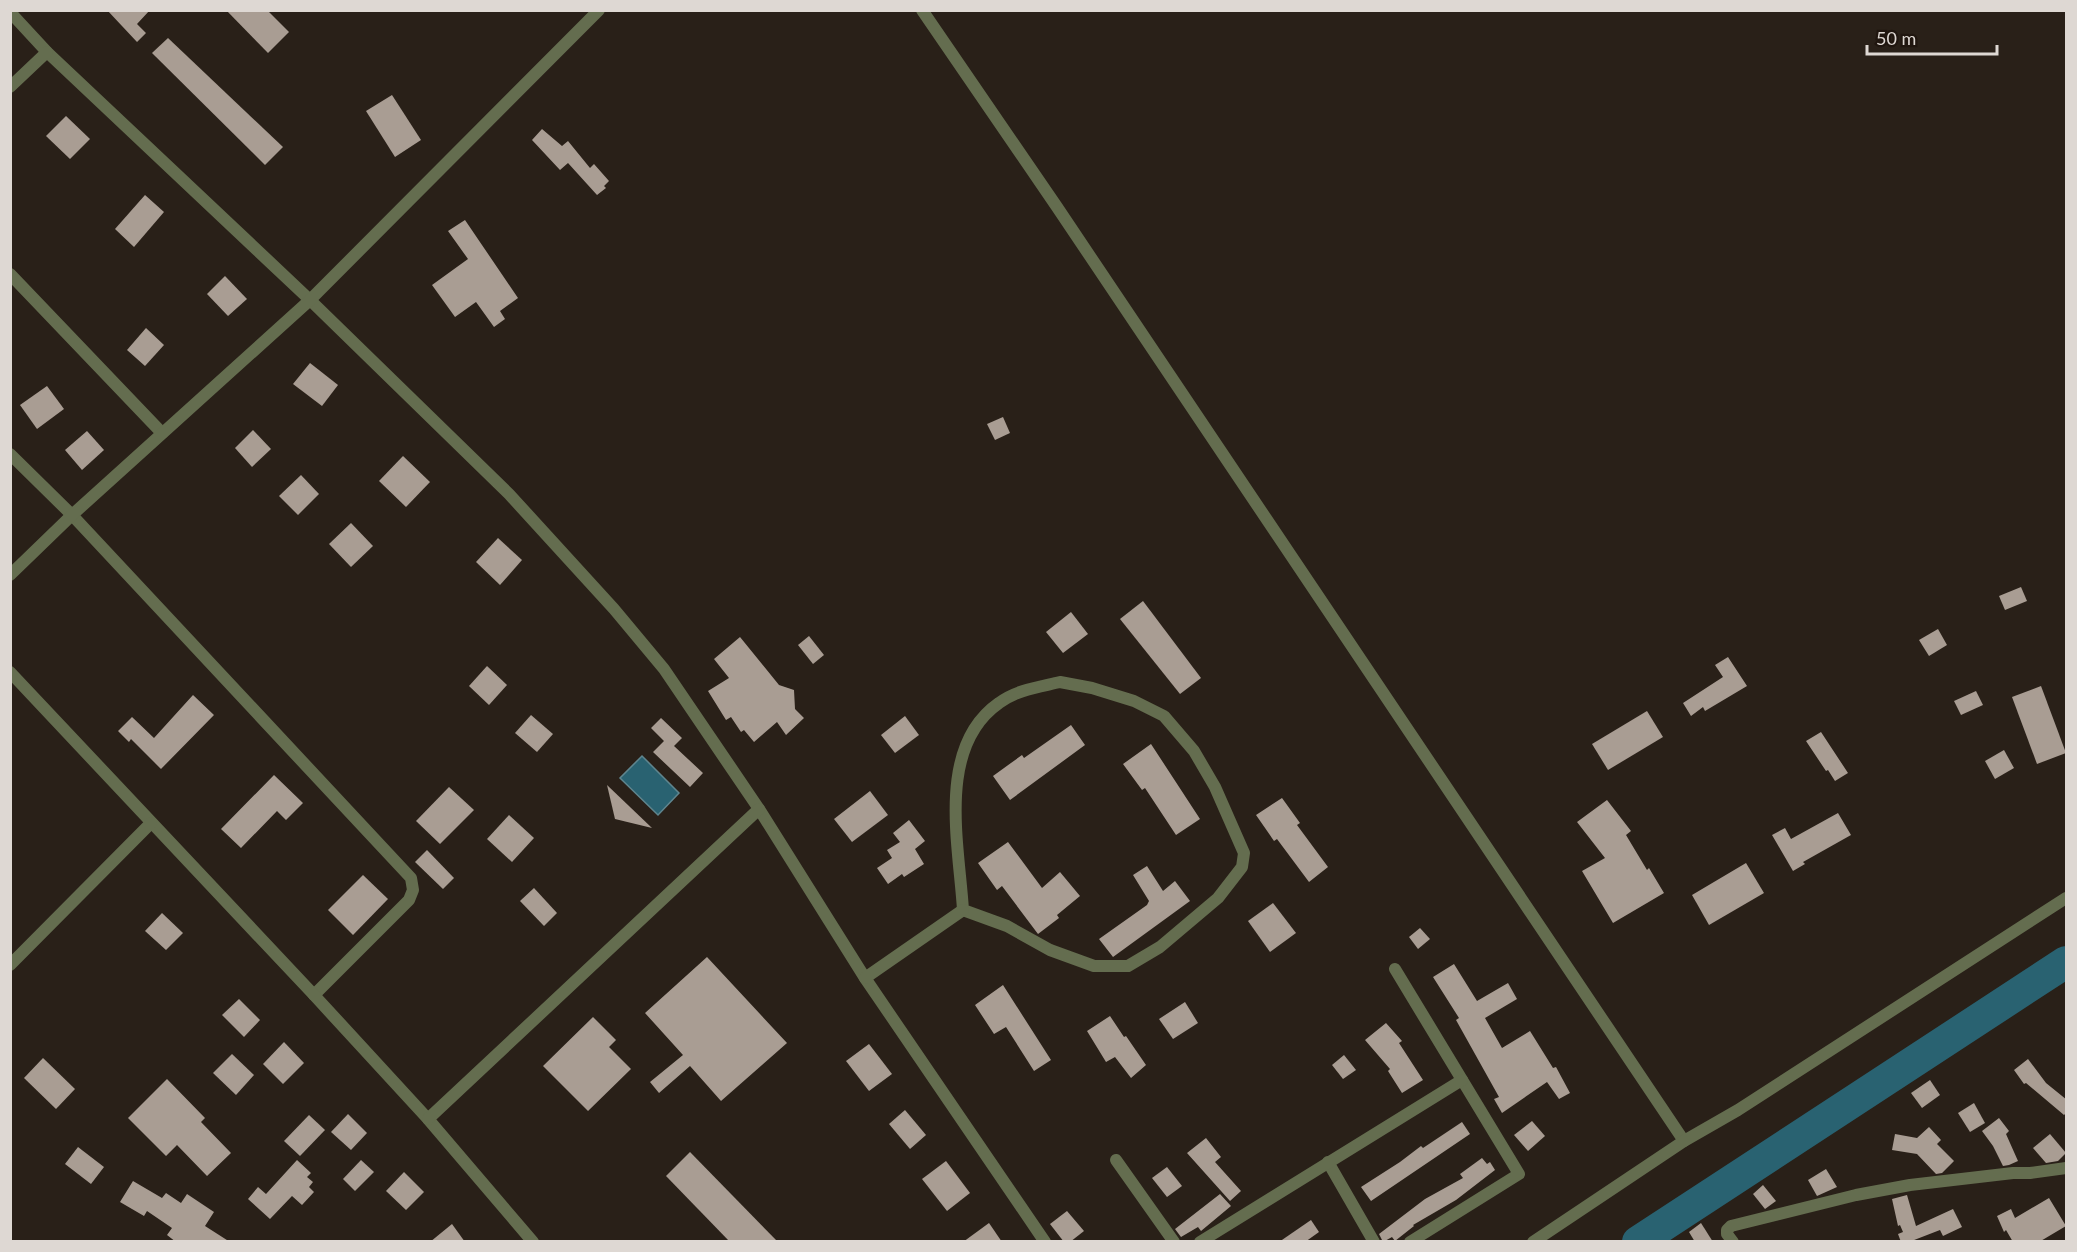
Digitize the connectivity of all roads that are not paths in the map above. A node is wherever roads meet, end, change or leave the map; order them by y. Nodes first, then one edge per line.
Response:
1 (599, 10) edge
2 (922, 10) edge
3 (10, 12) edge
4 (47, 52) junction
5 (10, 87) edge
6 (10, 274) edge
7 (310, 300) junction
8 (162, 433) junction
9 (10, 454) edge
10 (72, 515) junction
11 (10, 575) edge
12 (10, 672) edge
13 (759, 809) junction
14 (151, 823) junction
15 (2067, 898) edge
16 (963, 910) junction
17 (10, 965) edge
18 (1395, 969) dead end
19 (865, 978) junction
20 (315, 994) junction
21 (1462, 1080) junction
22 (428, 1119) junction
23 (1684, 1141) junction
24 (1116, 1160) dead end
25 (1328, 1162) junction
26 (2067, 1168) edge
27 (533, 1242) edge
28 (1044, 1242) edge
29 (1173, 1242) edge
30 (1200, 1242) edge
31 (1374, 1242) edge
32 (1410, 1242) edge
33 (1533, 1242) edge
34 (1733, 1242) edge

1 - 7 street
2 - 23 street
3 - 4 street
4 - 5 street
4 - 7 street
6 - 8 street
7 - 8 street
7 - 13 street
8 - 10 street
9 - 10 street
10 - 11 street
10 - 20 street
12 - 14 street
13 - 19 street
13 - 22 street
14 - 17 street
14 - 20 street
15 - 23 street
16 - 16 street
16 - 19 street
18 - 21 street
19 - 28 street
20 - 22 street
21 - 25 street
21 - 32 street
22 - 27 street
23 - 33 street
24 - 29 street
25 - 30 street
25 - 31 street
26 - 34 street

